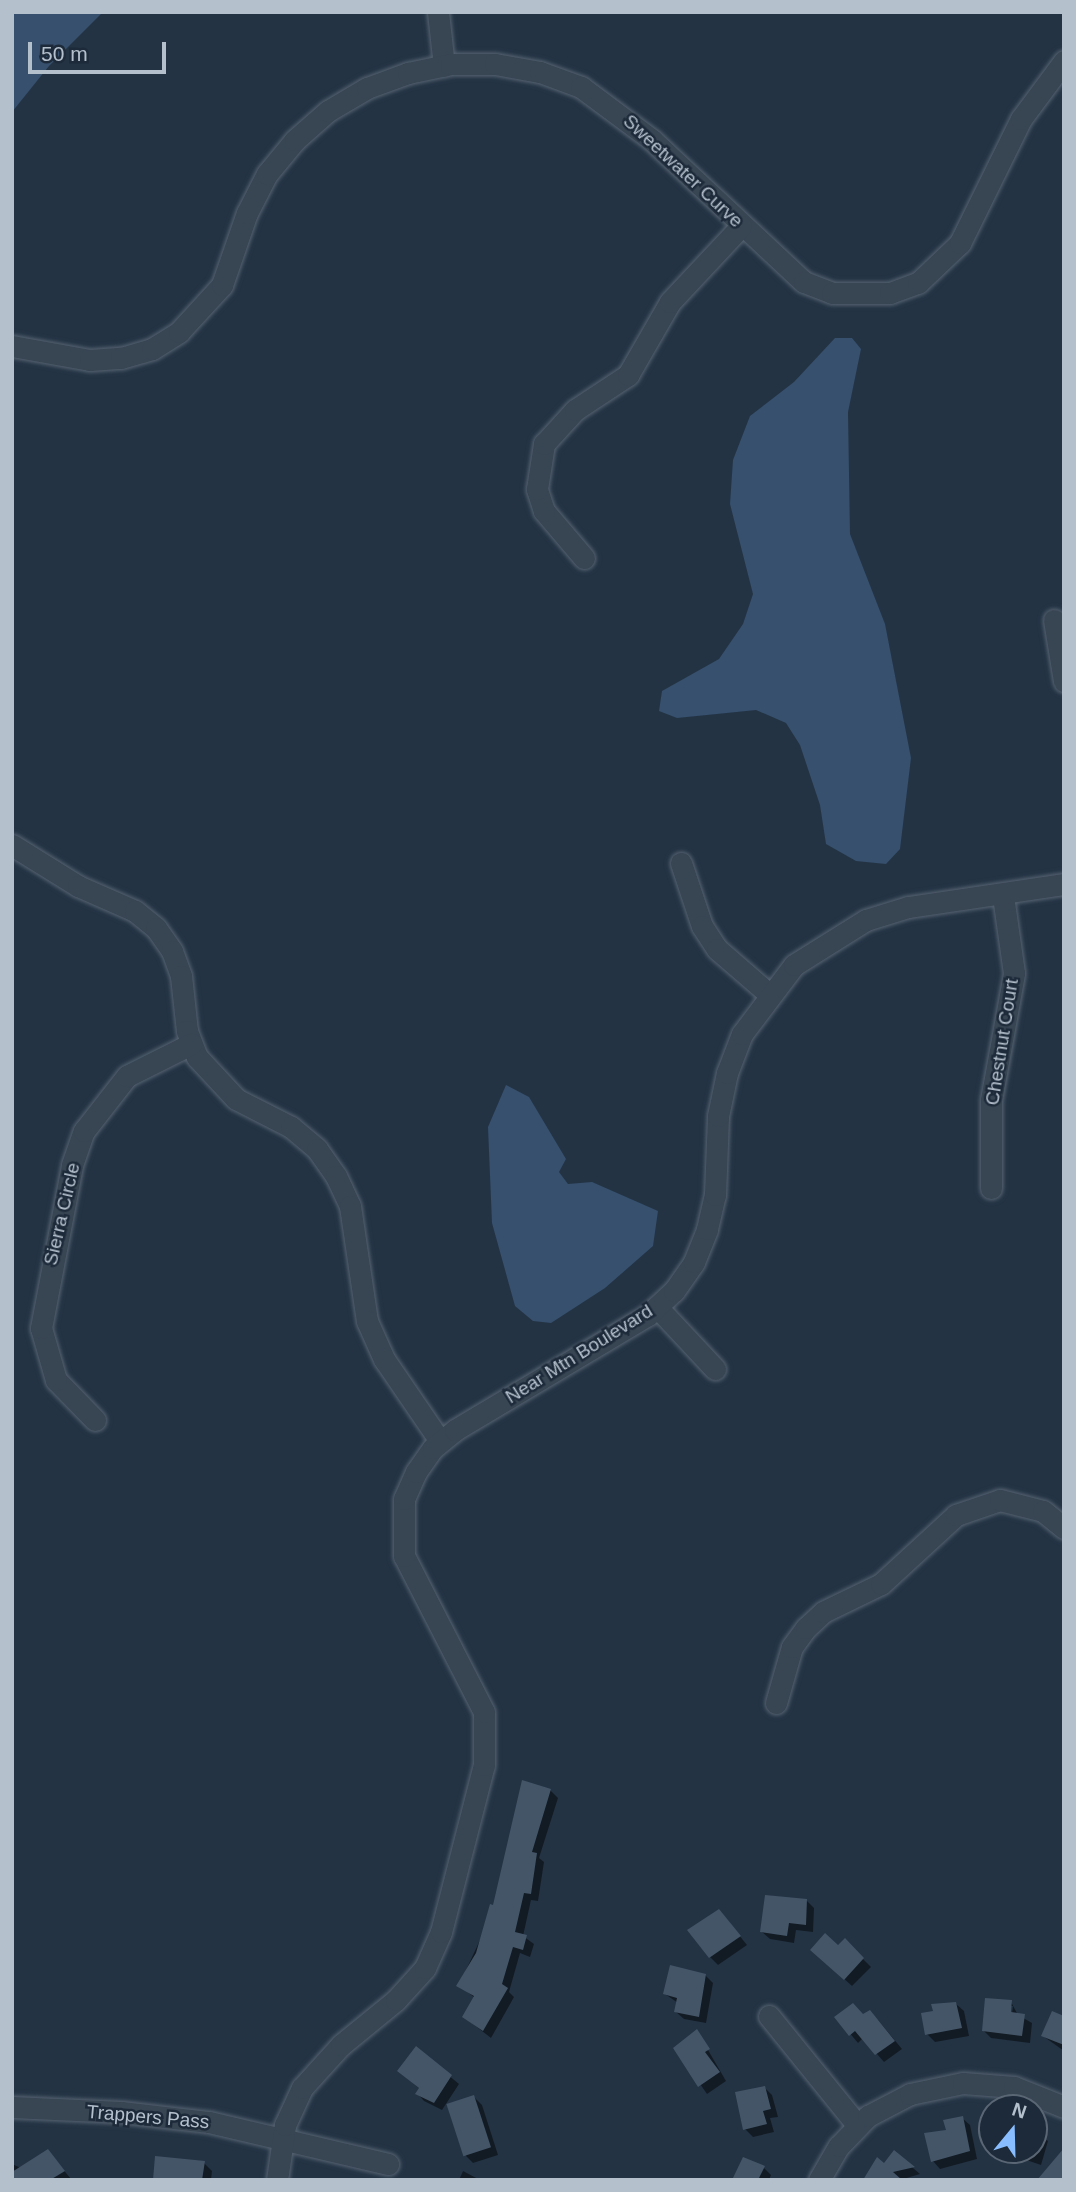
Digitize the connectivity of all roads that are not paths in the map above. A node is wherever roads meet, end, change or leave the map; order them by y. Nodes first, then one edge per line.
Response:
1 (438, 12) edge
2 (1064, 61) edge
3 (444, 66) junction
4 (741, 226) junction
5 (12, 346) edge
6 (584, 558) dead end
7 (1054, 620) dead end
8 (1064, 681) edge
9 (12, 845) edge
10 (681, 863) dead end
11 (1064, 884) edge
12 (1003, 896) junction
13 (769, 994) junction
14 (191, 1044) junction
15 (991, 1188) dead end
16 (657, 1307) junction
17 (715, 1369) dead end
18 (95, 1420) dead end
19 (440, 1441) junction
20 (1064, 1528) edge
21 (776, 1703) dead end
22 (769, 2016) dead end
23 (12, 2107) edge
24 (1064, 2107) edge
25 (858, 2126) junction
26 (282, 2139) junction
27 (388, 2164) dead end
28 (277, 2180) edge
29 (819, 2180) edge

1 - 3 street
2 - 4 street, Sweetwater Curve
3 - 4 street, Sweetwater Curve
3 - 5 street, Sweetwater Curve
4 - 6 street
7 - 8 street
9 - 14 street
10 - 13 street
11 - 12 street, Near Mtn Boulevard
12 - 13 street, Near Mtn Boulevard
12 - 15 street, Chestnut Court
13 - 16 street, Near Mtn Boulevard
14 - 18 street, Sierra Circle
14 - 19 street
16 - 17 street
16 - 19 street, Near Mtn Boulevard
19 - 26 street, Near Mtn Boulevard
20 - 21 street
22 - 25 street
23 - 26 street, Trappers Pass
24 - 25 street
25 - 29 street
26 - 27 street, Trappers Pass
26 - 28 street, Near Mtn Boulevard

